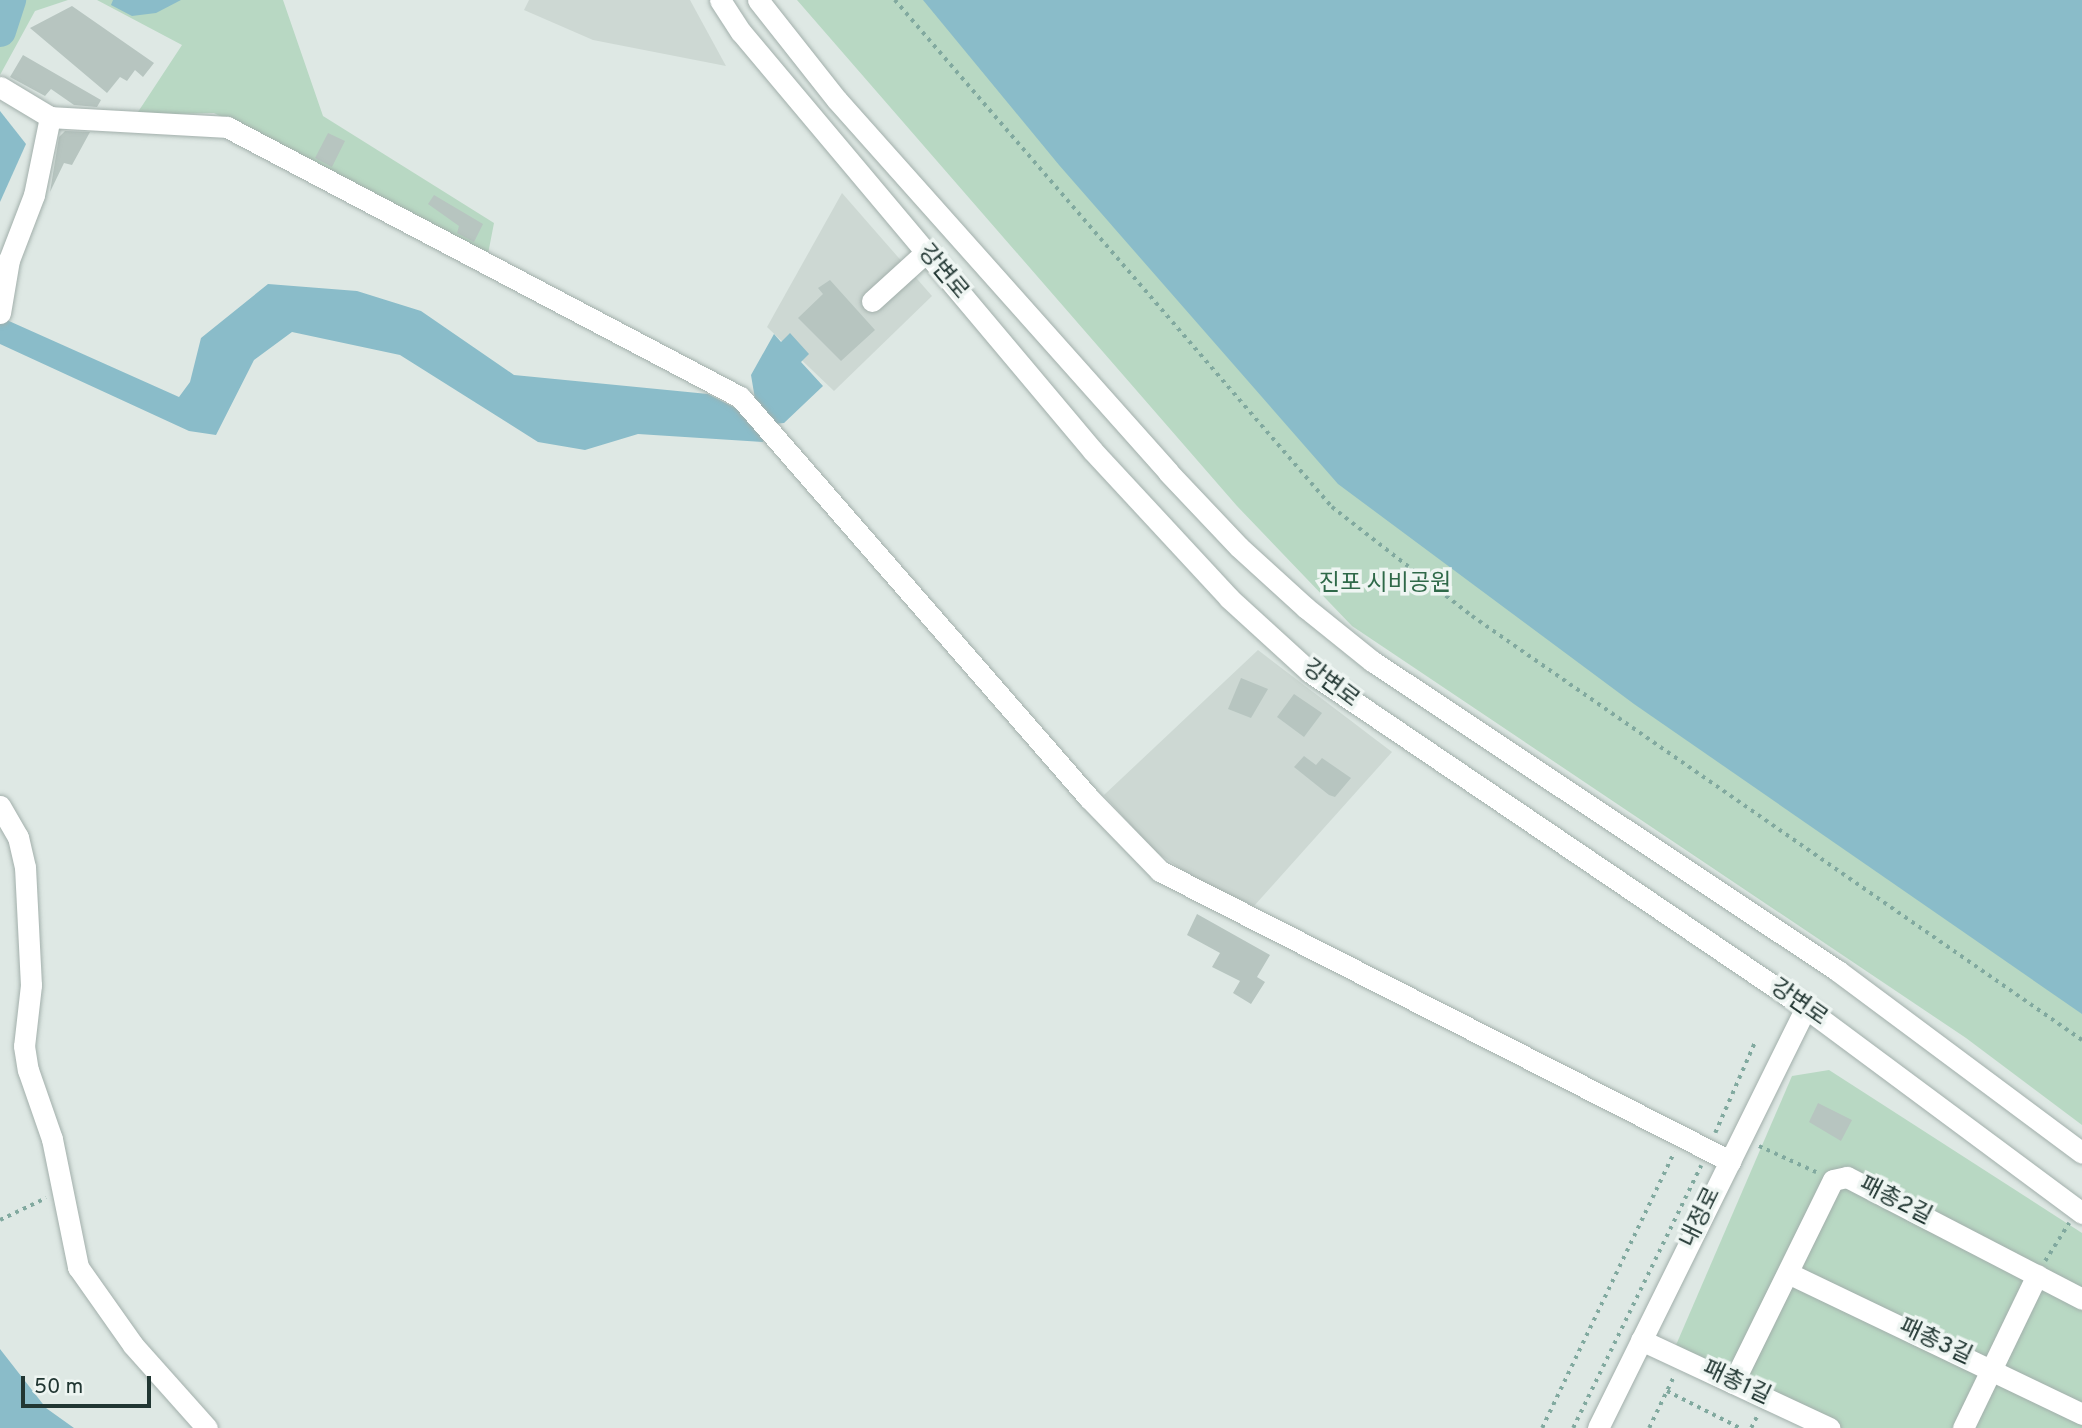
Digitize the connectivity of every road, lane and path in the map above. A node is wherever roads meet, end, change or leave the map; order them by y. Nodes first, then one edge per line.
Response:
1 (720, 0) edge
2 (758, 0) edge
3 (895, 0) edge
4 (7, 91) edge
5 (50, 117) junction
6 (925, 253) junction
7 (872, 301) dead end
8 (0, 313) edge
9 (0, 806) edge
10 (1806, 1008) junction
11 (2082, 1040) edge
12 (1755, 1042) dead end
13 (1681, 1138) junction
14 (1742, 1138) junction
15 (1707, 1152) junction
16 (2082, 1153) edge
17 (1730, 1161) junction
18 (1833, 1181) junction
19 (64, 1190) junction
20 (2080, 1212) edge
21 (0, 1220) edge
22 (1788, 1273) junction
23 (2037, 1275) junction
24 (2082, 1299) edge
25 (1642, 1340) junction
26 (1991, 1370) junction
27 (1674, 1375) dead end
28 (1734, 1383) junction
29 (1667, 1391) junction
30 (2082, 1414) edge
31 (207, 1428) edge
32 (1542, 1428) edge
33 (1573, 1428) edge
34 (1598, 1428) edge
35 (1649, 1428) edge
36 (1740, 1428) edge
37 (1830, 1428) edge
38 (1963, 1428) edge

1 - 6 street, 강변로
2 - 16 street, 강변로
3 - 11 path
4 - 5 street
5 - 8 street
5 - 13 street
6 - 7 street
6 - 10 street, 강변로
9 - 19 street
10 - 14 street, 내정로
10 - 20 street, 강변로
12 - 15 path
13 - 15 street
13 - 32 path
14 - 17 street, 내정로
14 - 18 path
15 - 17 street
15 - 33 path
17 - 25 street, 내정로
18 - 22 street, 패총2길
18 - 23 street, 패총2길
19 - 21 path
19 - 31 street
20 - 23 path
22 - 26 street, 패총3길
22 - 28 street, 패총2길
23 - 24 street, 패총2길
23 - 26 street
25 - 28 street, 패총1길
25 - 34 street, 내정로
26 - 30 street, 패총3길
26 - 38 street
27 - 29 path
28 - 37 street, 패총1길
29 - 35 path
29 - 36 path

